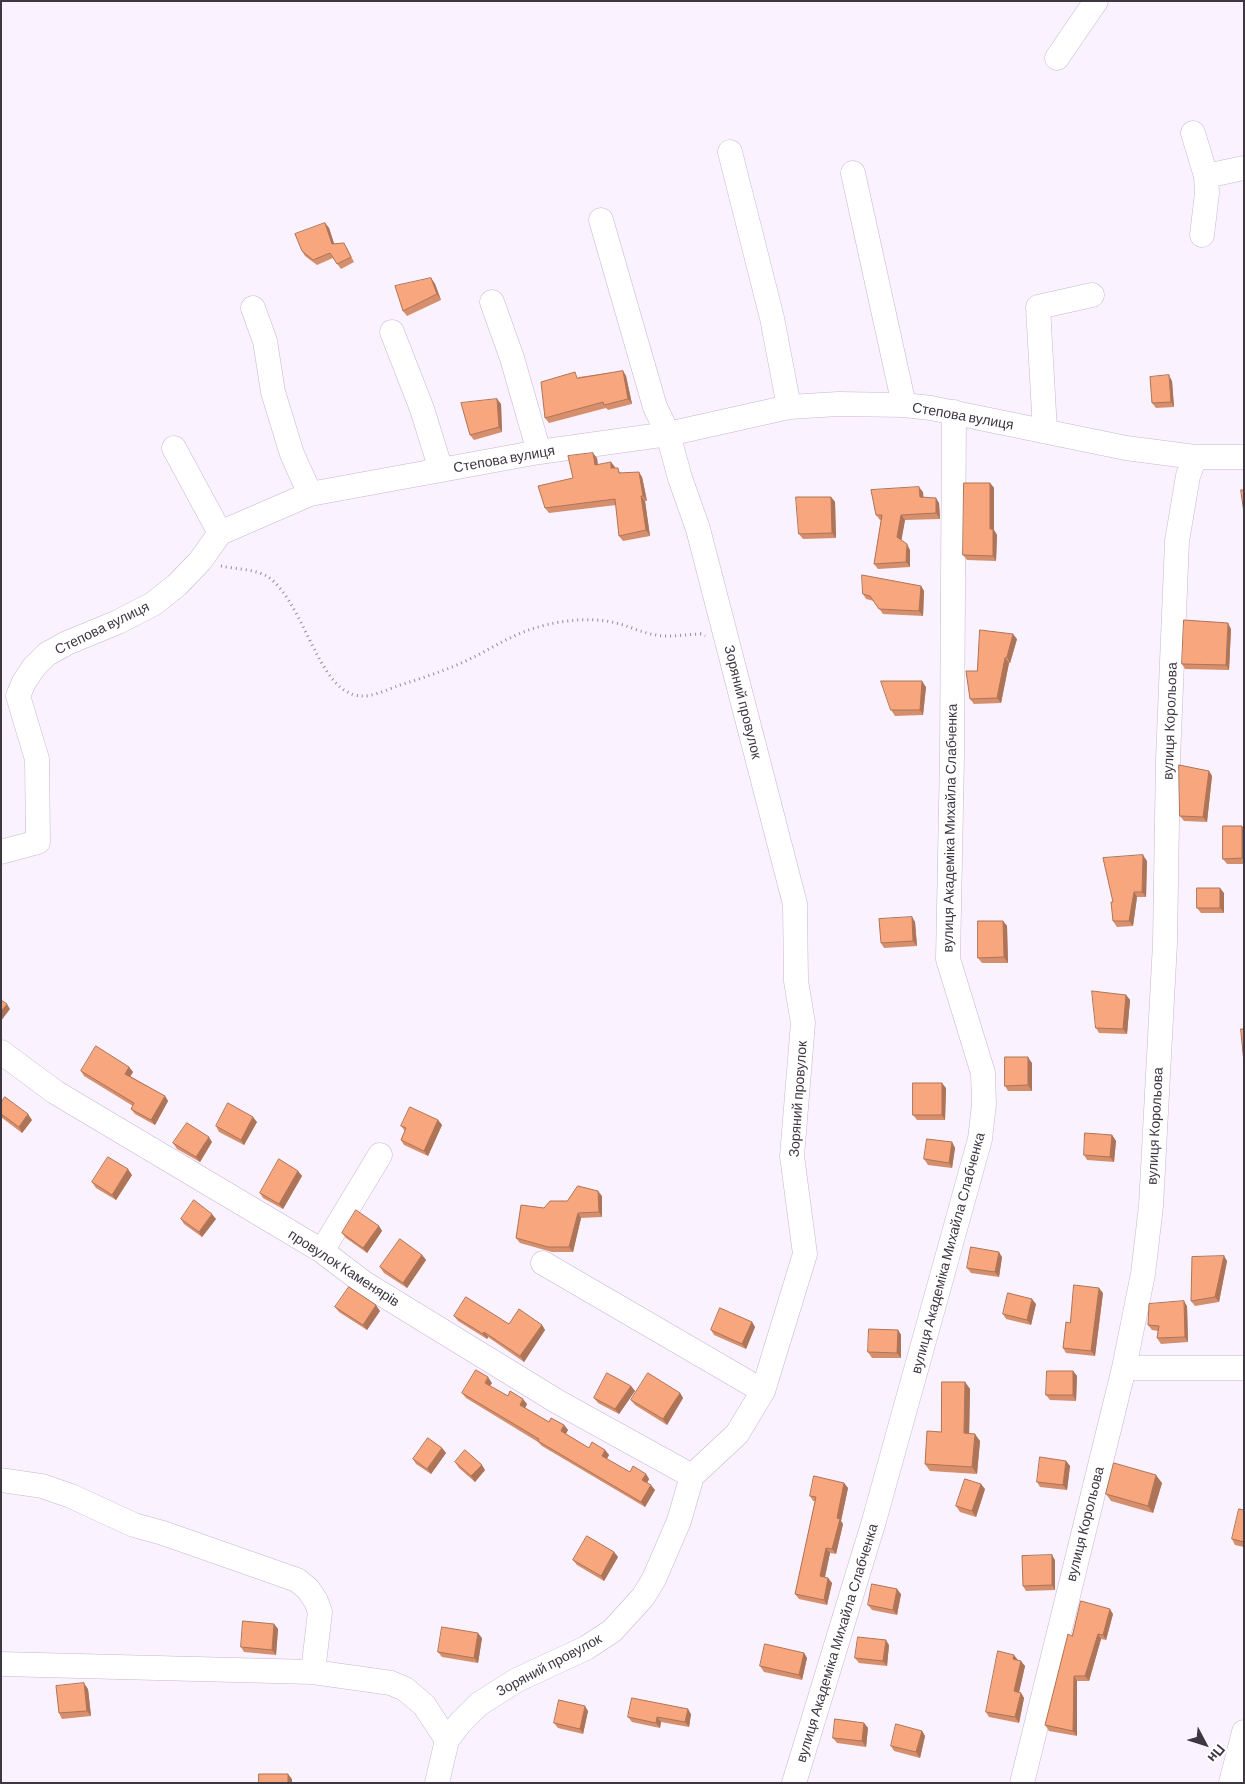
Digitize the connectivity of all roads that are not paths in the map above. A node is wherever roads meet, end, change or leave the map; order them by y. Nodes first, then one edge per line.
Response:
1 (1096, 1) edge
2 (1057, 58) dead end
3 (1193, 133) dead end
4 (730, 152) dead end
5 (1244, 168) edge
6 (853, 173) dead end
7 (1206, 176) junction
8 (601, 220) dead end
9 (1202, 235) dead end
10 (1092, 295) dead end
11 (492, 302) dead end
12 (254, 308) dead end
13 (392, 332) dead end
14 (904, 405) junction
15 (789, 407) junction
16 (954, 412) junction
17 (1045, 431) junction
18 (668, 434) junction
19 (174, 448) dead end
20 (539, 452) junction
21 (1195, 457) junction
22 (1244, 457) edge
23 (441, 470) junction
24 (310, 494) junction
25 (220, 533) junction
26 (1, 852) edge
27 (1, 1052) edge
28 (380, 1155) dead end
29 (322, 1251) junction
30 (543, 1263) dead end
31 (1124, 1368) junction
32 (1244, 1368) edge
33 (763, 1391) junction
34 (692, 1476) junction
35 (1, 1480) edge
36 (1, 1664) edge
37 (313, 1672) junction
38 (1244, 1732) edge
39 (447, 1740) junction
40 (437, 1783) edge
41 (794, 1783) edge
42 (1022, 1783) edge
43 (1231, 1783) edge

1 - 2 street
3 - 7 street
4 - 15 street
5 - 7 street
6 - 14 street
7 - 9 street
8 - 18 street, Зоряний провулок
10 - 17 street
11 - 20 street
12 - 24 street
13 - 23 street
14 - 15 street, Степова вулиця
14 - 16 street, Степова вулиця
15 - 18 street, Степова вулиця
16 - 17 street, Степова вулиця
16 - 41 street, вулиця Академіка Михайла Слабченка
17 - 21 street, Степова вулиця
18 - 20 street, Степова вулиця
18 - 33 street, Зоряний провулок
19 - 25 street
20 - 23 street, Степова вулиця
21 - 22 street, Степова вулиця
21 - 31 street, вулиця Корольова
23 - 24 street, Степова вулиця
24 - 25 street, Степова вулиця
25 - 26 street, Степова вулиця
27 - 29 street, провулок Каменярів
28 - 29 street
29 - 34 street, провулок Каменярів
30 - 33 street
31 - 32 street
31 - 42 street, вулиця Корольова
33 - 34 street, Зоряний провулок
34 - 39 street, Зоряний провулок
35 - 37 street
36 - 37 street
37 - 39 street
38 - 43 street
39 - 40 street, Зоряний провулок

